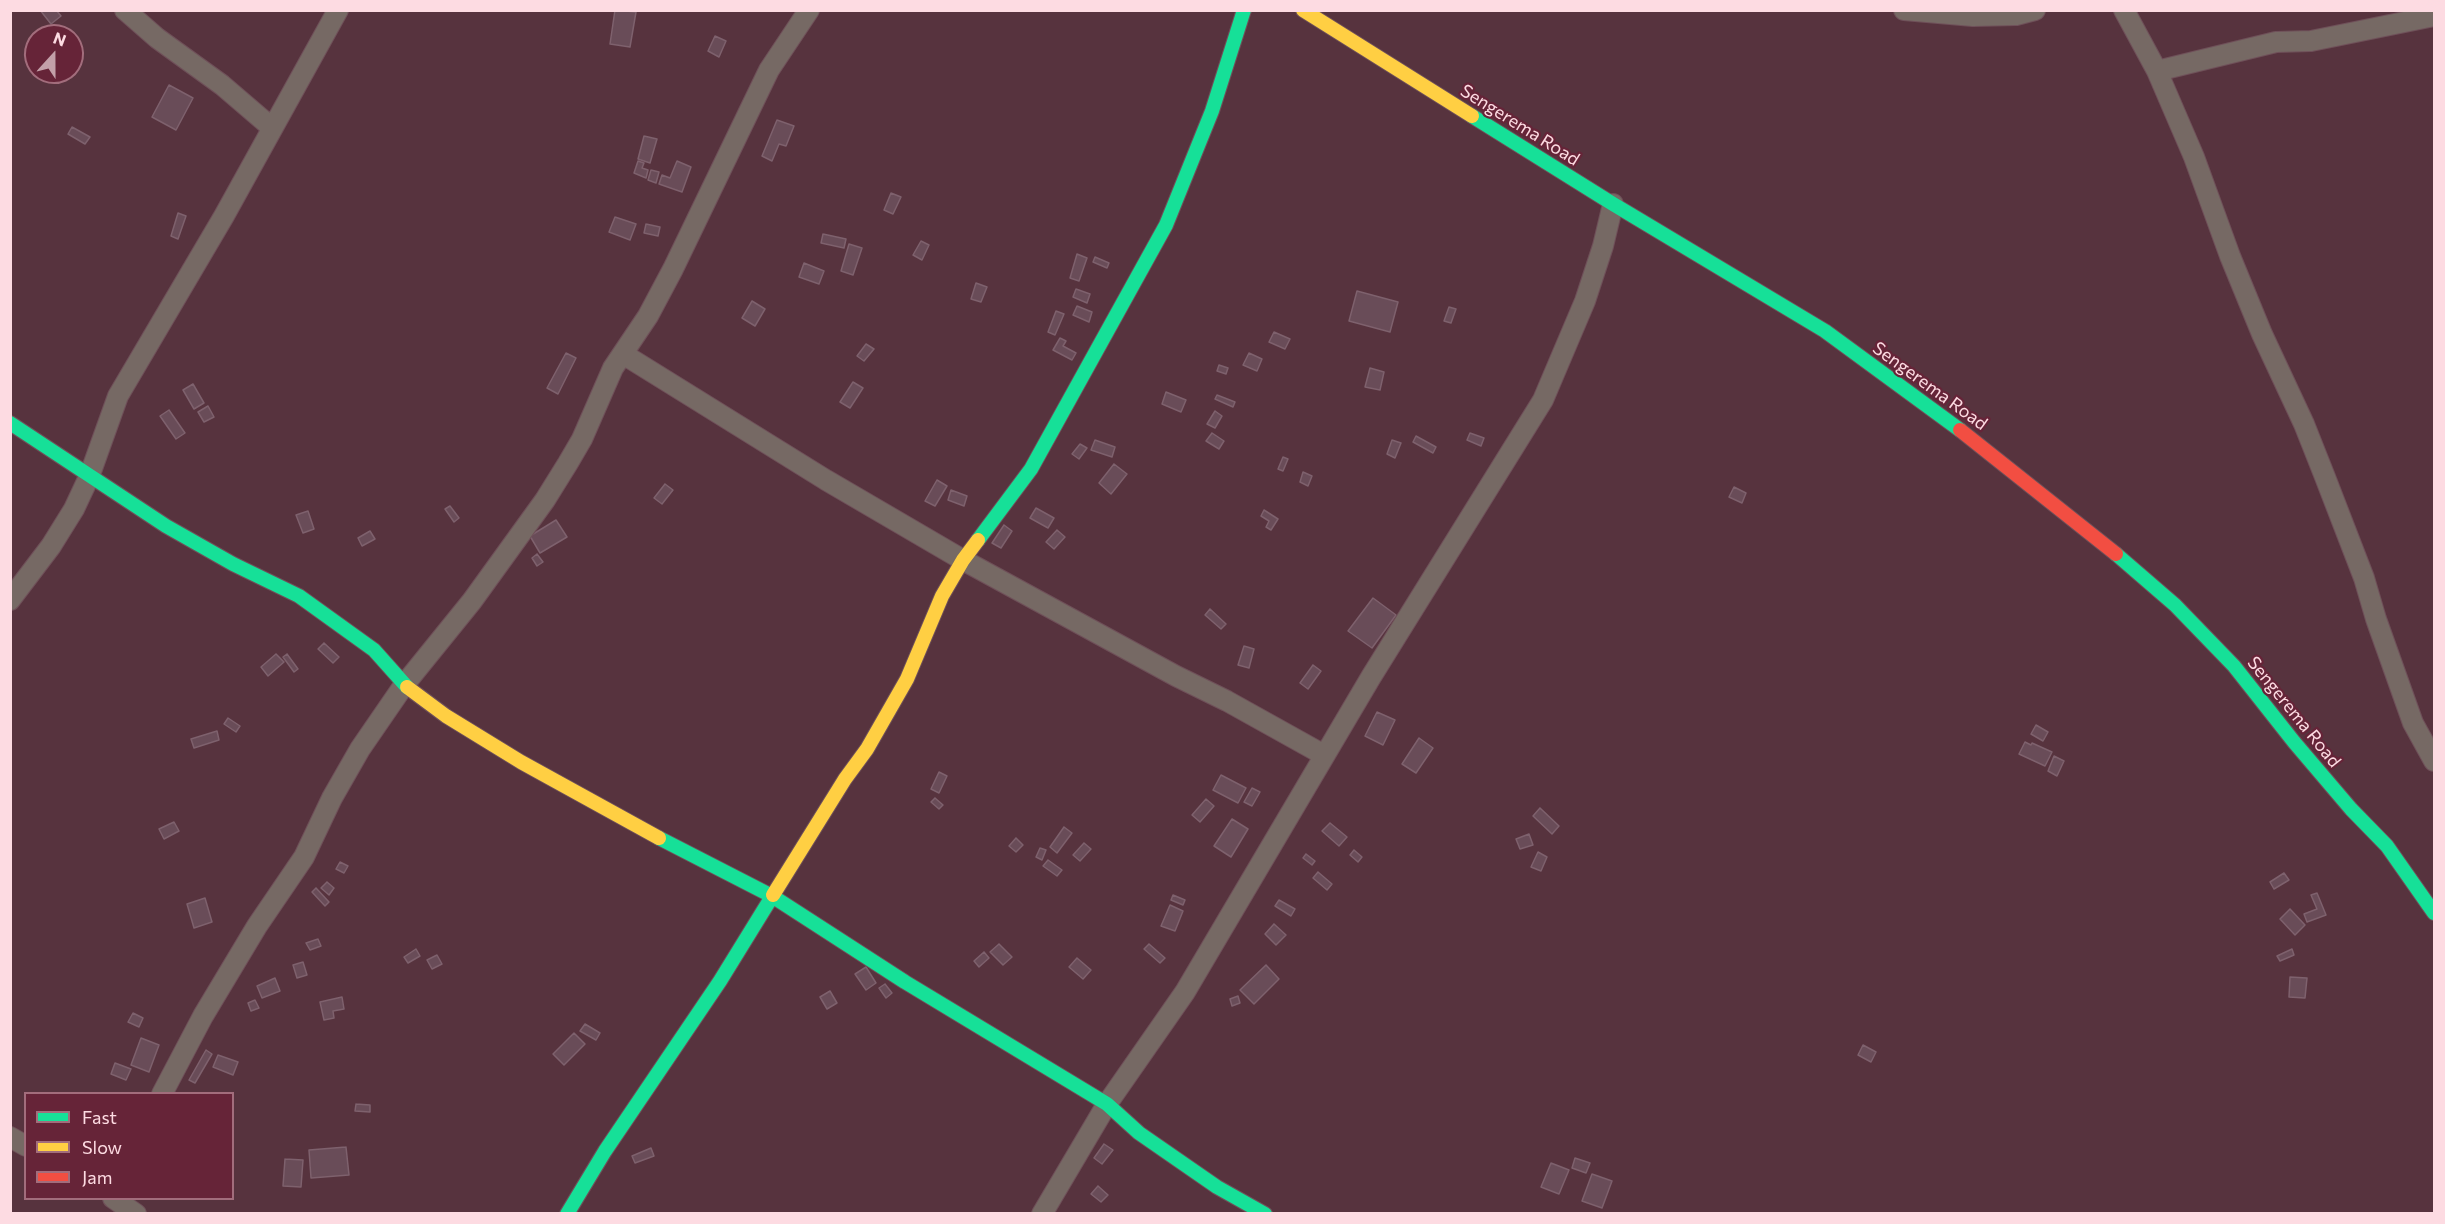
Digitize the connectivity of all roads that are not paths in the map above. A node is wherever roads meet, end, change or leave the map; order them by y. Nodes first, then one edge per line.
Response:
1 (125, 10) edge
2 (338, 10) edge
3 (1244, 10) edge
4 (1303, 10) edge
5 (1904, 10) edge
6 (2035, 10) edge
7 (2124, 10) edge
8 (805, 11) edge
9 (2434, 16) edge
10 (2157, 71) junction
11 (272, 127) junction
12 (1613, 204) junction
13 (623, 354) junction
14 (10, 423) edge
15 (89, 477) junction
16 (963, 560) junction
17 (10, 600) edge
18 (404, 685) junction
19 (1324, 755) junction
20 (2434, 762) edge
21 (772, 896) junction
22 (2434, 913) edge
23 (163, 1092) edge
24 (1107, 1104) junction
25 (10, 1137) edge
26 (24, 1145) edge
27 (567, 1214) edge
28 (1042, 1214) edge
29 (1265, 1214) edge

1 - 11 street
2 - 11 street
3 - 16 street
4 - 12 street, Sengerema Road
5 - 6 street
7 - 10 street
8 - 13 street
9 - 10 street
10 - 20 street
11 - 15 street
12 - 19 street
12 - 22 street, Sengerema Road
13 - 16 street
13 - 18 street
14 - 15 street
15 - 17 street
15 - 18 street
16 - 19 street
16 - 21 street
18 - 21 street
18 - 23 street
19 - 24 street
21 - 24 street
21 - 27 street
24 - 28 street
24 - 29 street
25 - 26 street

